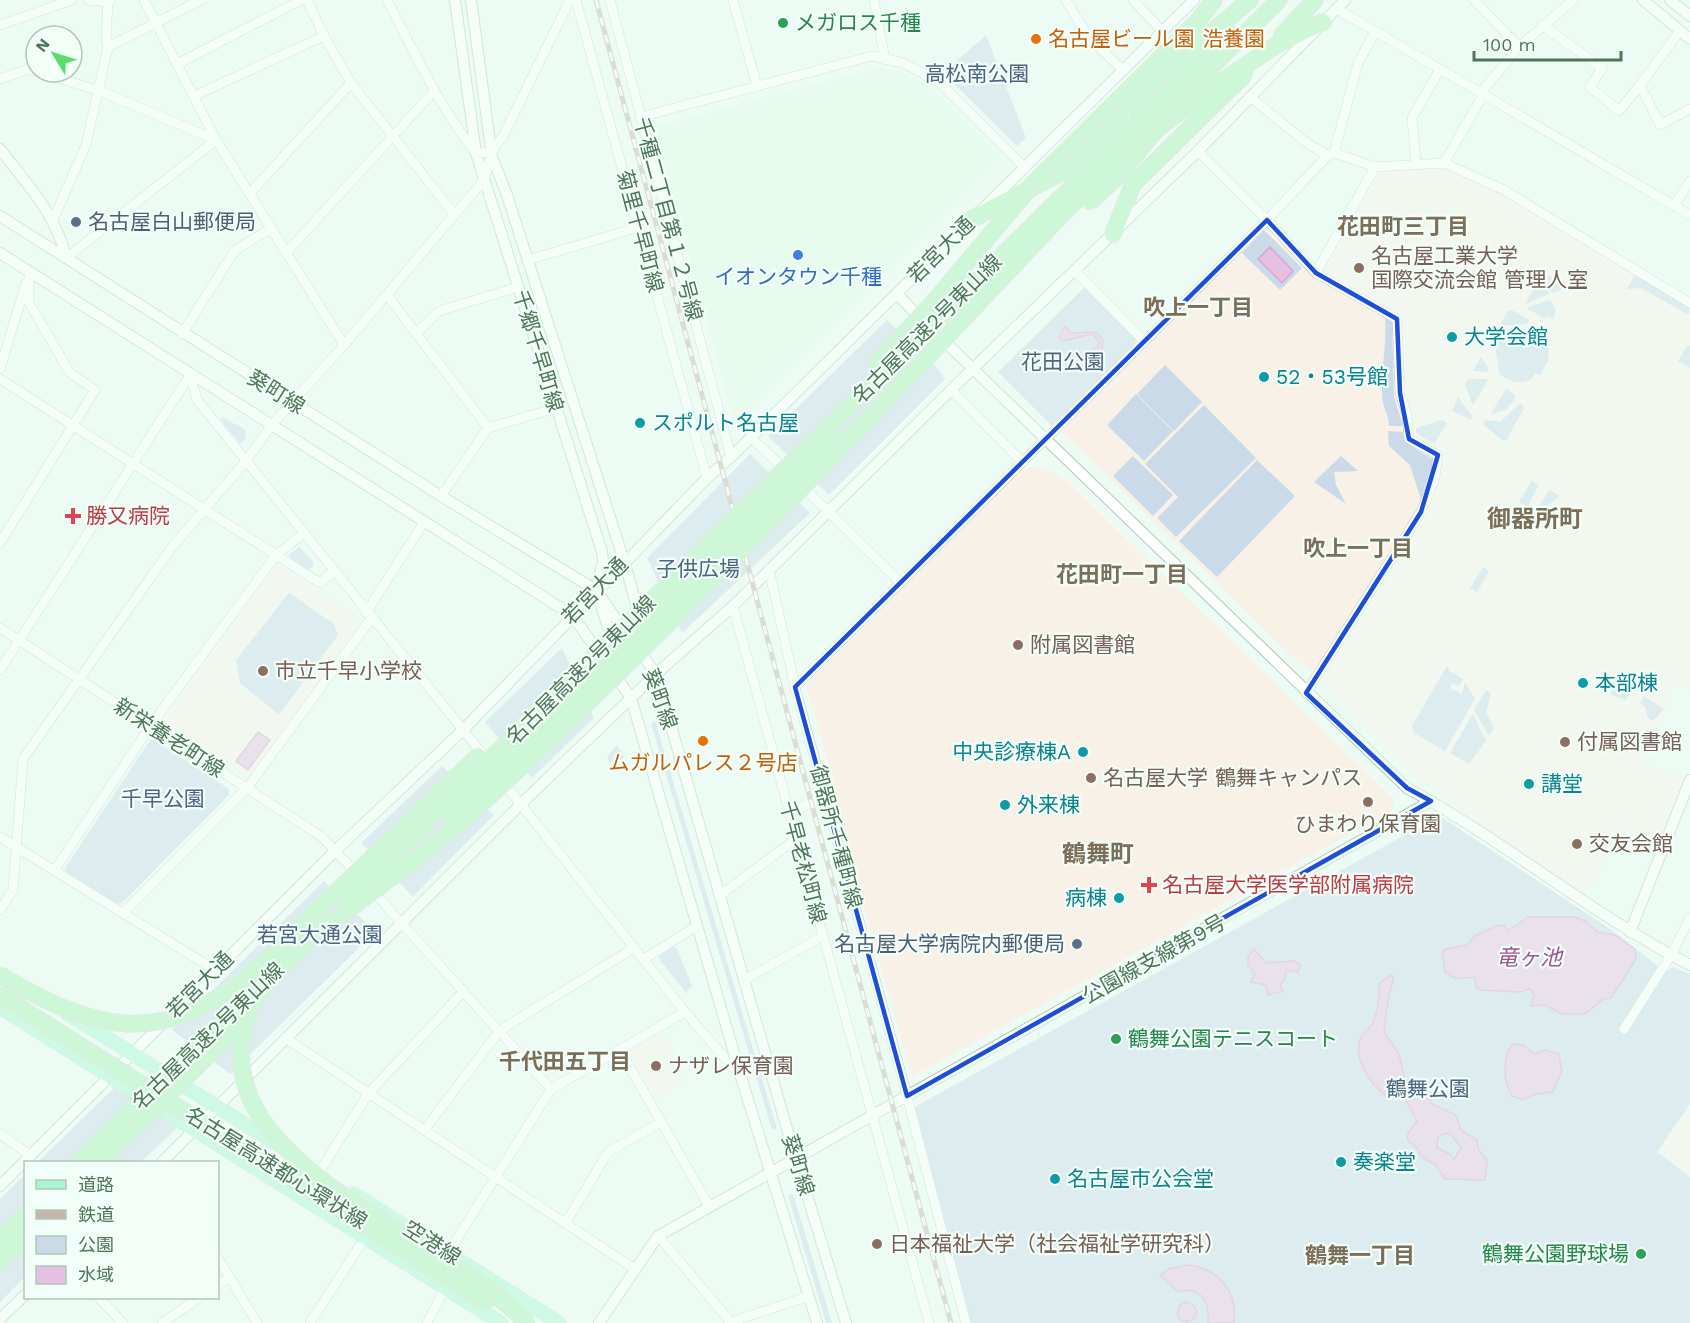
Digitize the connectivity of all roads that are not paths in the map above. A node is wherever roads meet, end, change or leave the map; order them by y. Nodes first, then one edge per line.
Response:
1 (72, 0) edge
2 (88, 0) edge
3 (144, 0) edge
4 (201, 0) edge
5 (301, 0) edge
6 (308, 0) edge
7 (387, 0) edge
8 (454, 0) edge
9 (471, 0) edge
10 (570, 0) edge
11 (576, 0) edge
12 (610, 0) edge
13 (733, 0) edge
14 (874, 0) edge
15 (1066, 0) edge
16 (1133, 0) edge
17 (1194, 0) edge
18 (1214, 0) edge
19 (1250, 0) edge
20 (1262, 0) edge
21 (1279, 0) edge
22 (1315, 0) edge
23 (1345, 0) edge
24 (1474, 0) edge
25 (1573, 0) edge
26 (1643, 0) edge
27 (1670, 0) edge
28 (110, 1) edge
29 (57, 2) edge
30 (1333, 4) edge
31 (1690, 16) edge
32 (157, 22) junction
33 (1323, 22) junction
34 (0, 25) edge
35 (1542, 25) junction
36 (1162, 31) junction
37 (1680, 31) junction
38 (1375, 32) junction
39 (1282, 35) dead end
40 (324, 36) junction
41 (1690, 39) edge
42 (108, 47) junction
43 (1519, 47) junction
44 (885, 60) junction
45 (177, 64) junction
46 (1206, 64) junction
47 (1253, 66) dead end
48 (1123, 70) junction
49 (24, 71) edge
50 (1439, 71) junction
51 (0, 79) edge
52 (351, 83) junction
53 (77, 84) edge
54 (1640, 85) junction
55 (757, 86) junction
56 (435, 90) junction
57 (100, 91) junction
58 (1483, 95) junction
59 (194, 96) junction
60 (1250, 98) junction
61 (1690, 109) edge
62 (640, 117) junction
63 (393, 135) junction
64 (216, 140) junction
65 (0, 149) edge
66 (1198, 151) junction
67 (492, 152) junction
68 (476, 153) junction
69 (1331, 154) junction
70 (1416, 163) junction
71 (1444, 163) junction
72 (1375, 167) junction
73 (1025, 168) junction
74 (484, 180) junction
75 (1690, 181) edge
76 (250, 193) junction
77 (1674, 206) junction
78 (454, 214) junction
79 (1690, 215) edge
80 (0, 216) edge
81 (1068, 216) junction
82 (972, 219) junction
83 (53, 220) junction
84 (1267, 220) junction
85 (639, 227) junction
86 (272, 228) junction
87 (1113, 234) junction
88 (287, 252) junction
89 (1, 256) edge
90 (66, 258) junction
91 (528, 260) junction
92 (1075, 271) junction
93 (29, 272) junction
94 (1316, 273) junction
95 (518, 287) junction
96 (897, 294) junction
97 (387, 295) junction
98 (1690, 303) edge
99 (417, 333) junction
100 (182, 334) junction
101 (1144, 341) junction
102 (344, 345) junction
103 (972, 368) junction
104 (0, 369) edge
105 (190, 375) junction
106 (0, 379) edge
107 (951, 390) junction
108 (295, 403) junction
109 (556, 408) junction
110 (872, 409) junction
111 (271, 426) junction
112 (73, 427) junction
113 (488, 428) junction
114 (751, 438) junction
115 (1044, 439) junction
116 (732, 457) junction
117 (246, 460) junction
118 (1022, 462) junction
119 (133, 465) junction
120 (707, 478) junction
121 (760, 489) junction
122 (441, 496) junction
123 (205, 510) junction
124 (829, 511) junction
125 (424, 522) junction
126 (303, 533) junction
127 (0, 543) edge
128 (276, 555) junction
129 (624, 561) junction
130 (769, 569) junction
131 (334, 571) junction
132 (900, 582) junction
133 (596, 590) junction
134 (733, 606) junction
135 (572, 615) junction
136 (369, 616) junction
137 (0, 628) edge
138 (19, 640) junction
139 (0, 670) edge
140 (656, 674) junction
141 (78, 678) junction
142 (795, 687) junction
143 (1306, 693) junction
144 (631, 698) junction
145 (535, 709) junction
146 (151, 725) junction
147 (463, 729) junction
148 (1690, 780) edge
149 (247, 788) junction
150 (825, 797) junction
151 (1431, 801) junction
152 (520, 805) junction
153 (790, 812) junction
154 (0, 837) edge
155 (797, 838) junction
156 (18, 849) junction
157 (336, 851) junction
158 (54, 871) junction
159 (719, 896) junction
160 (0, 910) edge
161 (123, 913) junction
162 (1690, 918) edge
163 (401, 922) junction
164 (698, 926) junction
165 (1630, 932) junction
166 (823, 936) junction
167 (634, 948) junction
168 (1671, 955) junction
169 (644, 959) junction
170 (1690, 965) edge
171 (0, 970) edge
172 (215, 970) junction
173 (0, 975) edge
174 (744, 980) junction
175 (464, 991) junction
176 (0, 995) edge
177 (0, 1007) edge
178 (685, 1012) junction
179 (1624, 1029) dead end
180 (500, 1030) junction
181 (285, 1038) junction
182 (620, 1050) junction
183 (130, 1054) junction
184 (111, 1076) junction
185 (741, 1077) junction
186 (551, 1089) junction
187 (368, 1094) junction
188 (907, 1096) junction
189 (219, 1106) junction
190 (874, 1121) junction
191 (661, 1122) junction
192 (195, 1129) junction
193 (425, 1129) junction
194 (0, 1134) edge
195 (31, 1156) junction
196 (795, 1158) junction
197 (26, 1161) edge
198 (79, 1161) edge
199 (101, 1161) edge
200 (163, 1161) edge
201 (24, 1163) edge
202 (770, 1171) junction
203 (320, 1172) junction
204 (495, 1176) junction
205 (0, 1186) edge
206 (709, 1206) junction
207 (24, 1217) edge
208 (565, 1224) junction
209 (366, 1236) junction
210 (658, 1236) junction
211 (24, 1238) edge
212 (0, 1240) edge
213 (448, 1253) junction
214 (219, 1260) edge
215 (0, 1261) edge
216 (633, 1268) junction
217 (229, 1277) junction
218 (219, 1284) edge
219 (447, 1289) junction
220 (24, 1296) edge
221 (809, 1296) junction
222 (100, 1299) edge
223 (198, 1299) edge
224 (0, 1319) edge
225 (729, 1322) edge
226 (123, 1323) edge
227 (162, 1323) edge
228 (256, 1323) edge
229 (310, 1323) edge
230 (427, 1323) edge
231 (501, 1323) edge
232 (521, 1323) edge
233 (527, 1323) edge
234 (559, 1323) edge
235 (599, 1323) edge
236 (817, 1323) edge
237 (846, 1323) edge
238 (928, 1323) edge
239 (966, 1323) edge

1 - 29 street
2 - 28 street
3 - 32 street
4 - 32 street
5 - 45 street
6 - 40 street
7 - 56 street
8 - 68 street, 千郷千早町線
9 - 67 street, 千郷千早町線
10 - 67 street
11 - 85 street, 菊里千早町線
12 - 62 street, 千種二丁目第１２号線
13 - 55 street
14 - 44 street
15 - 48 street
16 - 36 street
17 - 36 street, 若宮大通
18 - 121 highway, bridge
19 - 82 highway
20 - 46 highway, 名古屋高速2号東山線
21 - 46 highway, 名古屋高速2号東山線
22 - 39 highway
23 - 30 street
24 - 43 street
25 - 35 street
26 - 37 street
27 - 31 street
28 - 42 street
29 - 34 street
30 - 33 street
30 - 38 street
32 - 42 street
32 - 45 street
33 - 60 street
33 - 81 highway, bridge
35 - 43 street
35 - 54 street
36 - 48 street, 若宮大通
37 - 41 street
37 - 54 street
38 - 50 street
38 - 69 street
40 - 52 street
40 - 59 street
42 - 57 street
43 - 58 street
44 - 55 street
44 - 73 street
45 - 59 street
46 - 81 highway, 名古屋高速2号東山線, bridge
46 - 121 highway, 名古屋高速2号東山線, bridge
47 - 87 highway
48 - 73 street, 若宮大通
49 - 51 street
50 - 58 street
50 - 70 street
52 - 63 street
52 - 76 street
53 - 57 street
54 - 61 street
55 - 62 street
56 - 63 street
56 - 68 street
57 - 64 street
57 - 83 street
58 - 71 street
58 - 77 street
59 - 64 street
60 - 66 street
60 - 69 street
62 - 116 street, 千種二丁目第１２号線
63 - 78 street
63 - 88 street
64 - 76 street
64 - 90 street
65 - 83 street
66 - 84 street
66 - 87 street
67 - 68 street
67 - 74 street
67 - 91 street, 千郷千早町線
68 - 74 street, 千郷千早町線
69 - 72 street
69 - 84 street
70 - 71 street
70 - 72 street
71 - 98 street
72 - 94 street
73 - 82 street, 若宮大通
74 - 78 street
74 - 95 street, 千郷千早町線
75 - 77 street
76 - 86 street
77 - 79 street
78 - 97 street
80 - 90 street, 葵町線
81 - 110 highway, 名古屋高速2号東山線, bridge
81 - 110 highway, bridge
82 - 96 street, 若宮大通
83 - 90 street
84 - 94 street
84 - 101 street
85 - 91 street
85 - 120 street, 菊里千早町線
86 - 88 street
86 - 100 street
87 - 92 street
88 - 102 street
89 - 93 street, 葵町線
90 - 100 street, 葵町線
91 - 129 street, 千郷千早町線
92 - 101 street
92 - 103 street
93 - 104 street
93 - 105 street, 葵町線
93 - 112 street
94 - 143 street
95 - 99 street
95 - 109 street, 千郷千早町線
96 - 103 street
96 - 114 street, 若宮大通
97 - 99 street
97 - 102 street
99 - 113 street
100 - 108 street, 葵町線
101 - 115 street
102 - 108 street
103 - 107 street
103 - 115 street
105 - 111 street, 葵町線
105 - 117 street
105 - 119 street
106 - 112 street
107 - 118 street
107 - 124 street
108 - 111 street
108 - 122 street, 葵町線
109 - 113 street
109 - 133 street, 千郷千早町線
110 - 199 highway, 名古屋高速2号東山線, bridge
110 - 233 highway, bridge
111 - 117 street
111 - 125 street, 葵町線
112 - 119 street
112 - 127 street
113 - 122 street
114 - 116 street, 若宮大通
114 - 124 street
115 - 118 street
115 - 143 street
116 - 120 street, 若宮大通
117 - 123 street
117 - 126 street
118 - 132 street
119 - 123 street
119 - 138 street
120 - 129 street, 若宮大通
121 - 145 highway, 名古屋高速2号東山線, bridge
121 - 145 highway, bridge
122 - 133 street, 葵町線
123 - 128 street
123 - 141 street
124 - 130 street
124 - 132 street
125 - 135 street, 葵町線
125 - 136 street
126 - 128 street
126 - 131 street
128 - 131 street
128 - 146 street
129 - 133 street, 若宮大通
129 - 140 street, 千郷千早町線
130 - 134 street
130 - 142 street, 御器所千種町線
131 - 136 street
132 - 142 street
133 - 135 street, 若宮大通
133 - 140 street, 葵町線
133 - 144 street
134 - 140 street
134 - 153 street, 千早老松町線
135 - 144 street, 葵町線
135 - 147 street, 若宮大通
136 - 147 street
136 - 149 street
137 - 138 street, 新栄養老町線
138 - 139 street
138 - 141 street, 新栄養老町線
140 - 144 street
140 - 159 street, 葵町線
141 - 146 street, 新栄養老町線
141 - 156 street
142 - 150 street, 御器所千種町線
143 - 151 street
144 - 152 street
144 - 164 street, 葵町線
145 - 173 highway, bridge
145 - 198 highway, 名古屋高速2号東山線, bridge
146 - 149 street, 新栄養老町線
146 - 158 street
147 - 152 street
147 - 157 street, 若宮大通
148 - 165 street
149 - 157 street, 新栄養老町線
149 - 161 street
150 - 153 street
150 - 188 street, 御器所千種町線
151 - 165 street
151 - 188 street, 公園線支線第9号
152 - 163 street
152 - 167 street
153 - 155 street, 千早老松町線
154 - 156 street
155 - 159 street
155 - 166 street, 千早老松町線
156 - 158 street
156 - 160 street
157 - 163 street, 新栄養老町線
157 - 172 street, 若宮大通
158 - 161 street
159 - 174 street, 葵町線
161 - 172 street
162 - 168 street
163 - 175 street, 新栄養老町線
163 - 181 street
164 - 169 street
164 - 185 street, 葵町線
165 - 168 street
166 - 174 street
166 - 190 street, 千早老松町線
167 - 169 street
167 - 180 street
168 - 170 street
168 - 179 street
169 - 178 street
171 - 183 main road, 空港線
172 - 183 street, 若宮大通
174 - 196 street, 葵町線
175 - 180 street, 新栄養老町線
175 - 187 street
176 - 232 highway, 名古屋高速都心環状線, bridge
177 - 184 main road, 空港線
178 - 182 street
178 - 185 street
180 - 186 street, 新栄養老町線
180 - 193 street
181 - 187 street
181 - 189 street
182 - 186 street
182 - 191 street
183 - 184 street, 若宮大通
183 - 189 main road, 空港線
184 - 192 main road, 空港線
184 - 195 street, 若宮大通
185 - 202 street, 葵町線
186 - 204 street
187 - 193 street
187 - 203 street
188 - 190 street, 公園線支線第9号
188 - 239 street, 御器所千種町線
189 - 192 street
189 - 203 main road, 空港線
190 - 196 street, 公園線支線第9号
190 - 238 street, 千早老松町線
191 - 206 street
191 - 208 street
192 - 200 street
192 - 209 main road, 空港線
193 - 204 street
194 - 195 street
195 - 197 street, 若宮大通
196 - 202 street, 公園線支線第9号
196 - 237 street, 葵町線
201 - 205 street, 若宮大通
202 - 206 street, 公園線支線第9号
202 - 221 street, 葵町線
203 - 213 main road, 空港線
204 - 208 street
204 - 213 street
206 - 210 street, 公園線支線第9号
207 - 212 highway
208 - 216 street
209 - 219 main road, 空港線
209 - 229 street
210 - 216 street
210 - 225 street
211 - 215 highway
213 - 219 street
213 - 234 main road, 空港線
214 - 217 street
216 - 235 street
217 - 218 street
217 - 228 street
219 - 230 street
219 - 231 main road, 空港線
220 - 224 street
221 - 225 street
221 - 236 street, 葵町線
222 - 226 street
223 - 227 street

